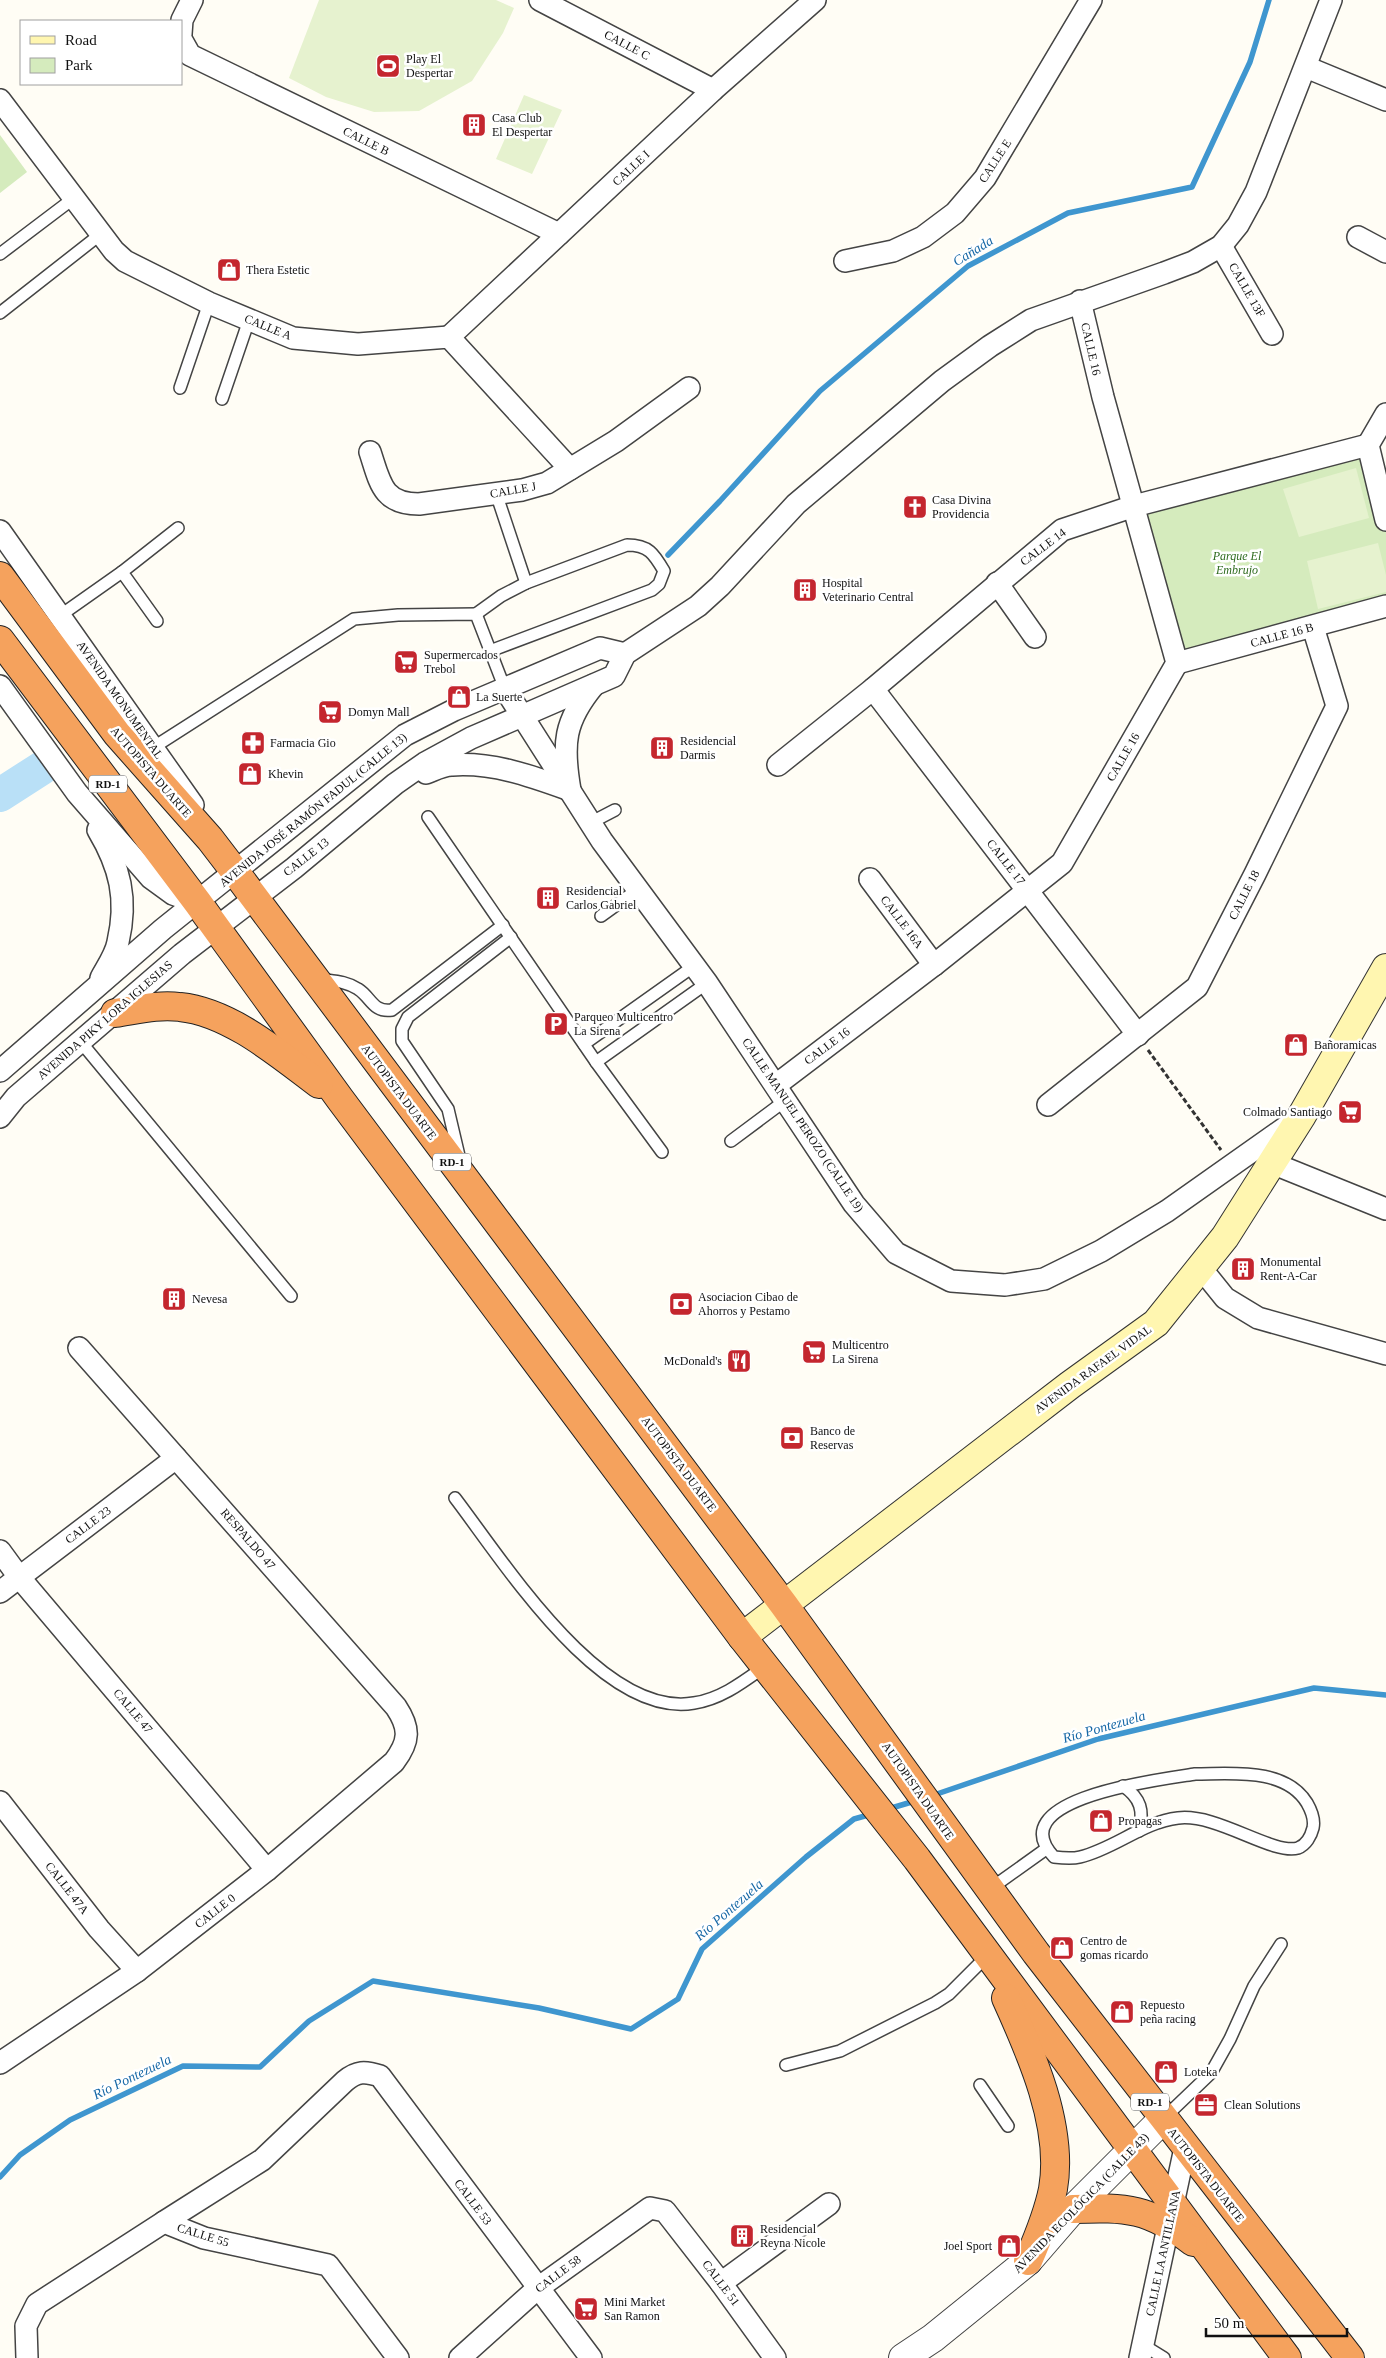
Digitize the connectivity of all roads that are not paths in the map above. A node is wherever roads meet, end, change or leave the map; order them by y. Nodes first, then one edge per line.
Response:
1 (192, 0) edge
2 (540, 0) edge
3 (815, 0) edge
4 (1091, 0) edge
5 (1330, 0) edge
6 (182, 20) edge
7 (182, 41) edge
8 (1306, 67) junction
9 (713, 90) junction
10 (0, 100) edge
11 (1386, 100) edge
12 (74, 198) junction
13 (102, 233) junction
14 (559, 234) junction
15 (1358, 236) dead end
16 (1222, 246) junction
17 (1386, 252) edge
18 (0, 254) edge
19 (845, 261) dead end
20 (1080, 301) junction
21 (209, 303) junction
22 (0, 313) edge
23 (249, 320) junction
24 (1272, 334) dead end
25 (448, 337) junction
26 (180, 388) dead end
27 (688, 388) dead end
28 (222, 399) dead end
29 (1386, 414) edge
30 (1368, 446) junction
31 (370, 452) dead end
32 (570, 469) junction
33 (496, 493) junction
34 (1134, 506) junction
35 (1386, 520) edge
36 (178, 528) dead end
37 (0, 531) edge
38 (122, 572) junction
39 (0, 576) edge
40 (526, 583) junction
41 (997, 584) junction
42 (1386, 606) edge
43 (476, 614) junction
44 (61, 615) junction
45 (157, 621) dead end
46 (1313, 627) junction
47 (1035, 637) dead end
48 (0, 640) edge
49 (490, 651) junction
50 (625, 654) junction
51 (1178, 663) junction
52 (596, 683) junction
53 (0, 686) edge
54 (504, 689) junction
55 (873, 689) junction
56 (521, 717) junction
57 (154, 747) junction
58 (778, 764) dead end
59 (395, 784) junction
60 (570, 790) junction
61 (77, 792) junction
62 (614, 810) dead end
63 (428, 817) dead end
64 (590, 823) junction
65 (236, 873) junction
66 (870, 879) dead end
67 (637, 890) junction
68 (1028, 890) junction
69 (253, 897) junction
70 (198, 903) junction
71 (601, 916) dead end
72 (503, 925) junction
73 (216, 929) junction
74 (511, 937) junction
75 (934, 965) junction
76 (694, 966) junction
77 (1386, 968) edge
78 (313, 978) junction
79 (707, 983) junction
80 (98, 984) junction
81 (115, 1013) junction
82 (45, 1029) junction
83 (1138, 1036) junction
84 (584, 1044) junction
85 (73, 1047) junction
86 (596, 1062) junction
87 (0, 1071) edge
88 (781, 1093) junction
89 (340, 1100) junction
90 (1048, 1105) dead end
91 (0, 1117) edge
92 (1301, 1117) junction
93 (731, 1141) dead end
94 (662, 1152) dead end
95 (1272, 1163) junction
96 (464, 1178) junction
97 (1386, 1209) edge
98 (1200, 1267) junction
99 (291, 1296) dead end
100 (78, 1348) dead end
101 (1386, 1354) edge
102 (176, 1458) junction
103 (456, 1498) dead end
104 (0, 1551) edge
105 (19, 1577) junction
106 (0, 1592) edge
107 (784, 1604) junction
108 (742, 1637) junction
109 (764, 1666) junction
110 (407, 1736) joint
111 (1123, 1786) junction
112 (0, 1802) edge
113 (1138, 1831) junction
114 (1046, 1848) junction
115 (267, 1870) junction
116 (990, 1889) junction
117 (1281, 1944) dead end
118 (987, 1956) junction
119 (137, 1971) junction
120 (2, 2059) edge
121 (786, 2064) dead end
122 (980, 2085) dead end
123 (1163, 2120) junction
124 (1008, 2126) dead end
125 (1185, 2148) junction
126 (1133, 2151) junction
127 (830, 2204) dead end
128 (1073, 2209) junction
129 (665, 2211) joint
130 (1172, 2214) junction
131 (164, 2222) junction
132 (1028, 2261) junction
133 (722, 2282) junction
134 (538, 2288) junction
135 (1142, 2352) edge
136 (26, 2356) edge
137 (398, 2358) edge
138 (460, 2358) edge
139 (591, 2358) edge
140 (775, 2358) edge
141 (903, 2358) edge
142 (1164, 2358) edge
143 (1287, 2358) edge
144 (1350, 2358) edge

1 - 6 street
2 - 9 street, CALLE C
3 - 9 street, CALLE I
4 - 19 street, CALLE E
5 - 8 street
7 - 14 street, CALLE B
8 - 11 street
8 - 16 street
9 - 14 street, CALLE I
10 - 12 street, CALLE A
12 - 13 street, CALLE A
12 - 18 lane
13 - 21 street, CALLE A
13 - 22 lane
14 - 25 street, CALLE I
15 - 17 street
16 - 20 street
16 - 24 street, CALLE 13F
20 - 34 street, CALLE 16
20 - 50 street
21 - 23 street, CALLE A
21 - 26 lane
23 - 25 street, CALLE A
23 - 28 lane
25 - 32 street
27 - 32 street, CALLE J
29 - 30 street
30 - 34 street, CALLE 14
30 - 35 street
31 - 33 street, CALLE J
32 - 33 street, CALLE J
33 - 40 lane
34 - 41 street, CALLE 14
34 - 51 street, CALLE 16
36 - 38 lane
37 - 44 street, AVENIDA MONUMENTAL
38 - 44 lane
38 - 45 lane
39 - 65 highway, AUTOPISTA DUARTE / RD-1
40 - 43 lane
40 - 49 lane
41 - 47 street
41 - 55 street, CALLE 14
42 - 46 street, CALLE 16 B
43 - 49 lane
43 - 57 lane
44 - 57 street, AVENIDA MONUMENTAL
46 - 51 street, CALLE 16 B
46 - 83 street, CALLE 18
48 - 70 highway, RD-1
49 - 54 lane
50 - 52 street
50 - 54 street, AVENIDA JOSÉ RAMÓN FADUL (CALLE 13)
51 - 68 street, CALLE 16
52 - 56 street
52 - 60 street
53 - 61 street
54 - 56 street, CALLE MANUEL PEROZO (CALLE 19)
54 - 65 street, AVENIDA JOSÉ RAMÓN FADUL (CALLE 13)
55 - 58 street, CALLE 14
55 - 68 street, CALLE 17
56 - 59 street
56 - 60 street, CALLE MANUEL PEROZO (CALLE 19)
57 - 65 street, AVENIDA MONUMENTAL
59 - 60 street
59 - 69 street, CALLE 13
60 - 64 street, CALLE MANUEL PEROZO (CALLE 19)
61 - 70 street
61 - 80 street
62 - 64 lane
63 - 72 lane
64 - 67 street, CALLE MANUEL PEROZO (CALLE 19)
65 - 69 highway, AUTOPISTA DUARTE / RD-1
65 - 70 street, AVENIDA JOSÉ RAMÓN FADUL (CALLE 13)
66 - 75 street, CALLE 16A
67 - 71 lane
67 - 76 street, CALLE MANUEL PEROZO (CALLE 19)
68 - 75 street, CALLE 16
68 - 83 street, CALLE 17
69 - 73 street, CALLE 13
69 - 78 highway, AUTOPISTA DUARTE / RD-1
70 - 73 highway, RD-1
70 - 80 street
72 - 74 lane
72 - 78 lane
73 - 81 street, AVENIDA PIKY LORA IGLESIAS
73 - 89 highway, RD-1
74 - 84 lane
74 - 96 lane
75 - 88 street, CALLE 16
76 - 79 street, CALLE MANUEL PEROZO (CALLE 19)
76 - 84 lane
77 - 92 main road, AVENIDA RAFAEL VIDAL
78 - 96 highway, AUTOPISTA DUARTE / RD-1
79 - 86 lane
79 - 88 street, CALLE MANUEL PEROZO (CALLE 19)
80 - 82 street
81 - 85 street, AVENIDA PIKY LORA IGLESIAS
81 - 89 highway
82 - 85 street
82 - 87 street
83 - 90 street, CALLE 18
84 - 86 lane
85 - 91 street, AVENIDA PIKY LORA IGLESIAS
85 - 99 lane
86 - 94 lane
88 - 92 street, CALLE MANUEL PEROZO (CALLE 19)
88 - 93 lane
89 - 108 highway, RD-1
92 - 95 main road, AVENIDA RAFAEL VIDAL
95 - 97 street
95 - 98 main road, AVENIDA RAFAEL VIDAL
96 - 107 highway, AUTOPISTA DUARTE / RD-1
98 - 101 street
98 - 107 main road, AVENIDA RAFAEL VIDAL
100 - 102 street, RESPALDO 47
102 - 105 street, CALLE 23
102 - 110 street, RESPALDO 47
103 - 109 lane
104 - 105 street, CALLE 47
105 - 106 street, CALLE 23
105 - 115 street, CALLE 47
107 - 108 main road, AVENIDA RAFAEL VIDAL
107 - 116 highway, AUTOPISTA DUARTE / RD-1
108 - 109 highway, RD-1
109 - 118 highway, RD-1
110 - 115 street, CALLE 0
111 - 113 lane
111 - 113 lane
111 - 114 lane
112 - 119 street, CALLE 47A
113 - 114 lane
114 - 116 lane
115 - 119 street, CALLE 0
116 - 123 highway, AUTOPISTA DUARTE / RD-1
117 - 123 lane
118 - 121 lane
118 - 126 highway, RD-1
118 - 132 highway
119 - 120 street, CALLE 0
122 - 124 lane
123 - 125 highway, AUTOPISTA DUARTE / RD-1
123 - 126 street, AVENIDA ECOLÓGICA (CALLE 43)
125 - 130 street, CALLE LA ANTILLANA
125 - 144 highway, AUTOPISTA DUARTE / RD-1
126 - 128 street, AVENIDA ECOLÓGICA (CALLE 43)
126 - 130 highway, RD-1
127 - 133 street
128 - 130 highway
128 - 132 street, AVENIDA ECOLÓGICA (CALLE 43)
129 - 133 street, CALLE 51
129 - 134 street, CALLE 58
130 - 135 street, CALLE LA ANTILLANA
130 - 143 highway, RD-1
131 - 134 street, CALLE 53
131 - 136 street, CALLE 55
131 - 137 street, CALLE 55
132 - 141 street, AVENIDA ECOLÓGICA (CALLE 43)
133 - 140 street, CALLE 51
134 - 138 street, CALLE 58
134 - 139 street, CALLE 53
135 - 142 lane

